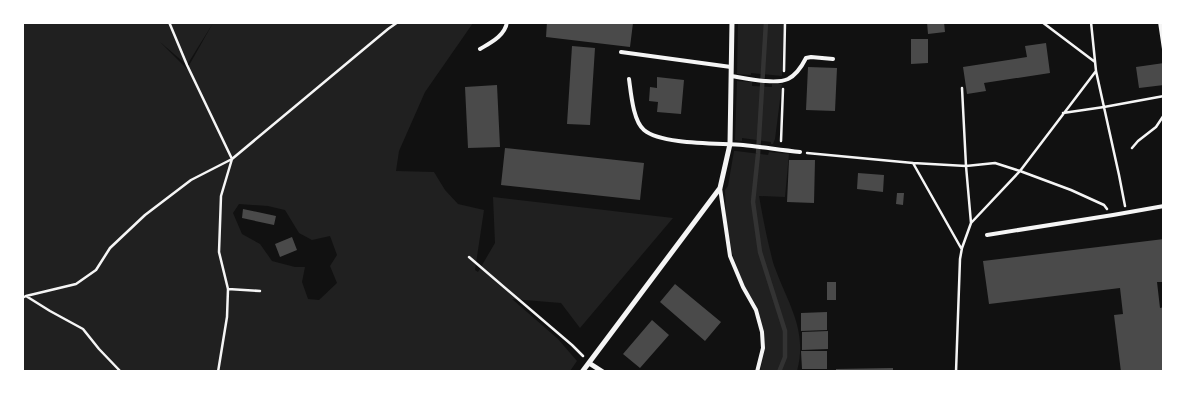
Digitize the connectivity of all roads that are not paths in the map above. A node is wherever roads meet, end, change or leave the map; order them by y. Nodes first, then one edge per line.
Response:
1 (507, 22) edge
2 (732, 22) edge
3 (1160, 22) edge
4 (480, 49) dead end
5 (1164, 50) edge
6 (621, 52) dead end
7 (832, 59) dead end
8 (731, 66) junction
9 (731, 76) junction
10 (629, 79) dead end
11 (730, 144) junction
12 (800, 152) road end
13 (720, 188) junction
14 (1164, 206) edge
15 (987, 236) dead end
16 (589, 362) junction
17 (582, 372) edge
18 (603, 372) edge
19 (757, 372) edge

1 - 4 lane
2 - 8 street
3 - 5 lane
6 - 8 lane
7 - 9 lane
8 - 9 street
9 - 11 street
10 - 11 lane
11 - 12 lane
11 - 13 street
13 - 16 street
13 - 19 lane
14 - 15 lane
16 - 17 street
16 - 18 street

